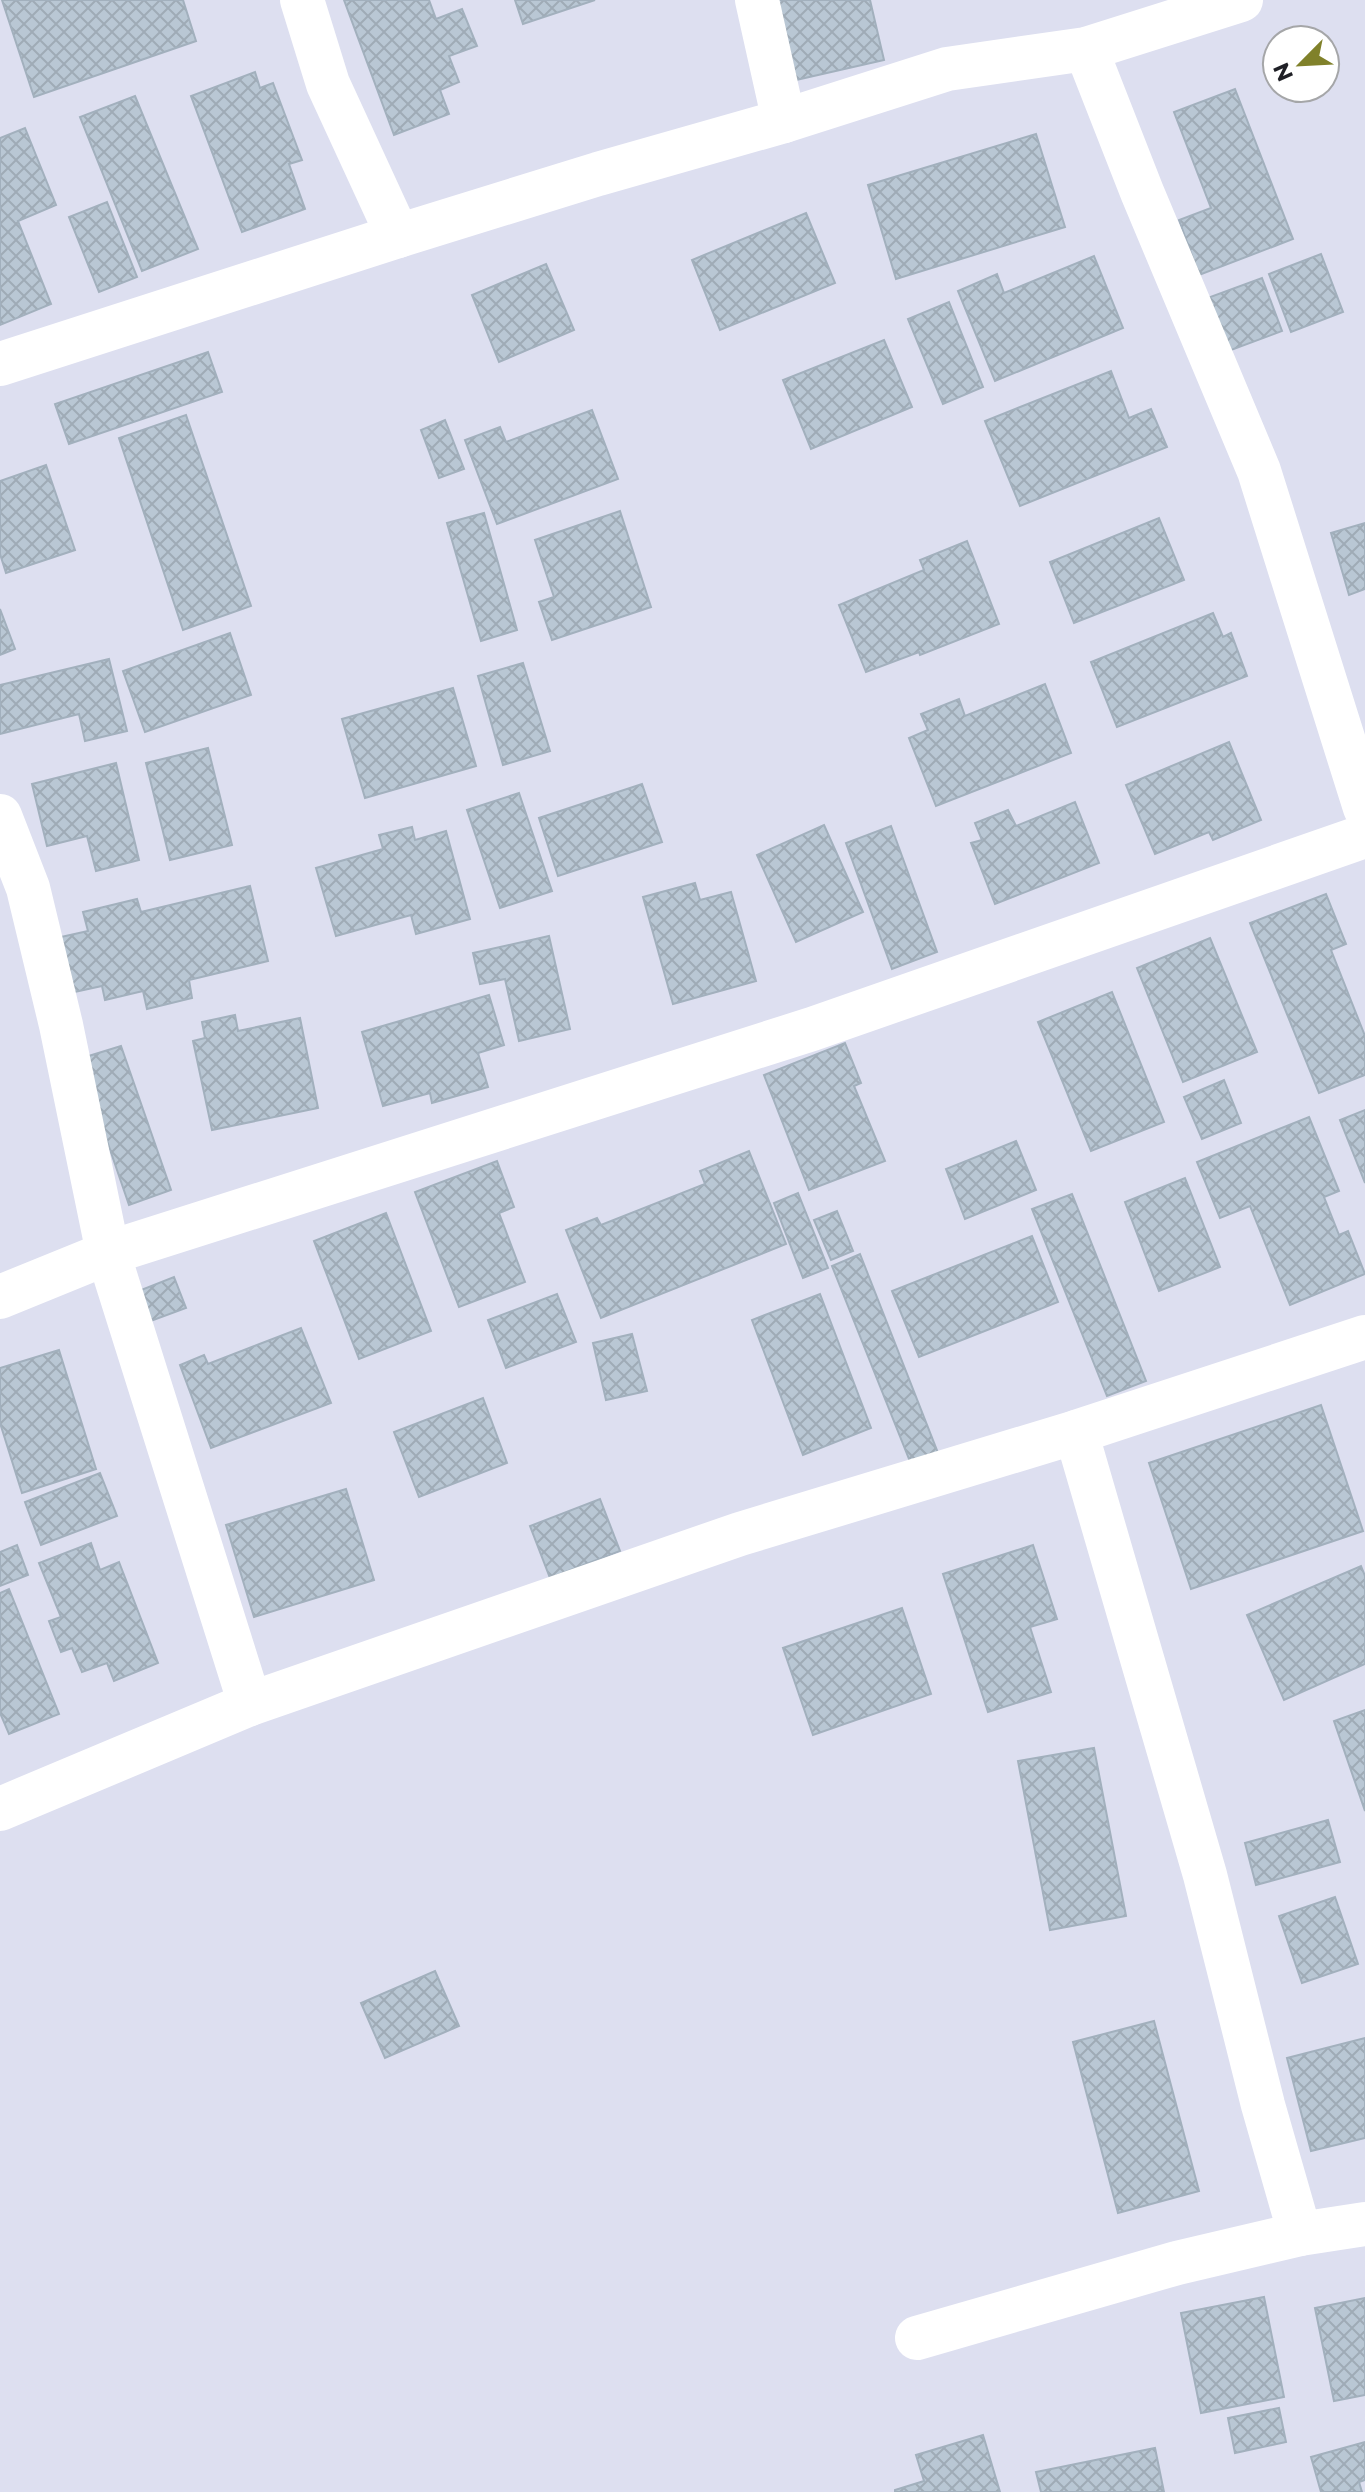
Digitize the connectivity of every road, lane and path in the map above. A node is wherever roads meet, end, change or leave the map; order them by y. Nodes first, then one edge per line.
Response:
1 (302, 0) edge
2 (757, 0) edge
3 (1241, 0) edge
4 (1086, 49) junction
5 (784, 121) junction
6 (398, 236) junction
7 (0, 364) edge
8 (1365, 808) edge
9 (0, 816) edge
10 (1365, 836) edge
11 (108, 1253) junction
12 (0, 1297) edge
13 (1365, 1337) edge
14 (1076, 1432) junction
15 (250, 1704) junction
16 (0, 1809) edge
17 (1365, 2224) edge
18 (1300, 2234) junction
19 (917, 2338) dead end

1 - 6 street
2 - 5 street
3 - 4 street
4 - 5 street
4 - 8 street
5 - 6 street
6 - 7 street
9 - 11 street
10 - 11 street
11 - 12 street
11 - 15 street
13 - 14 street
14 - 15 street
14 - 18 street
15 - 16 street
17 - 18 street
18 - 19 street

